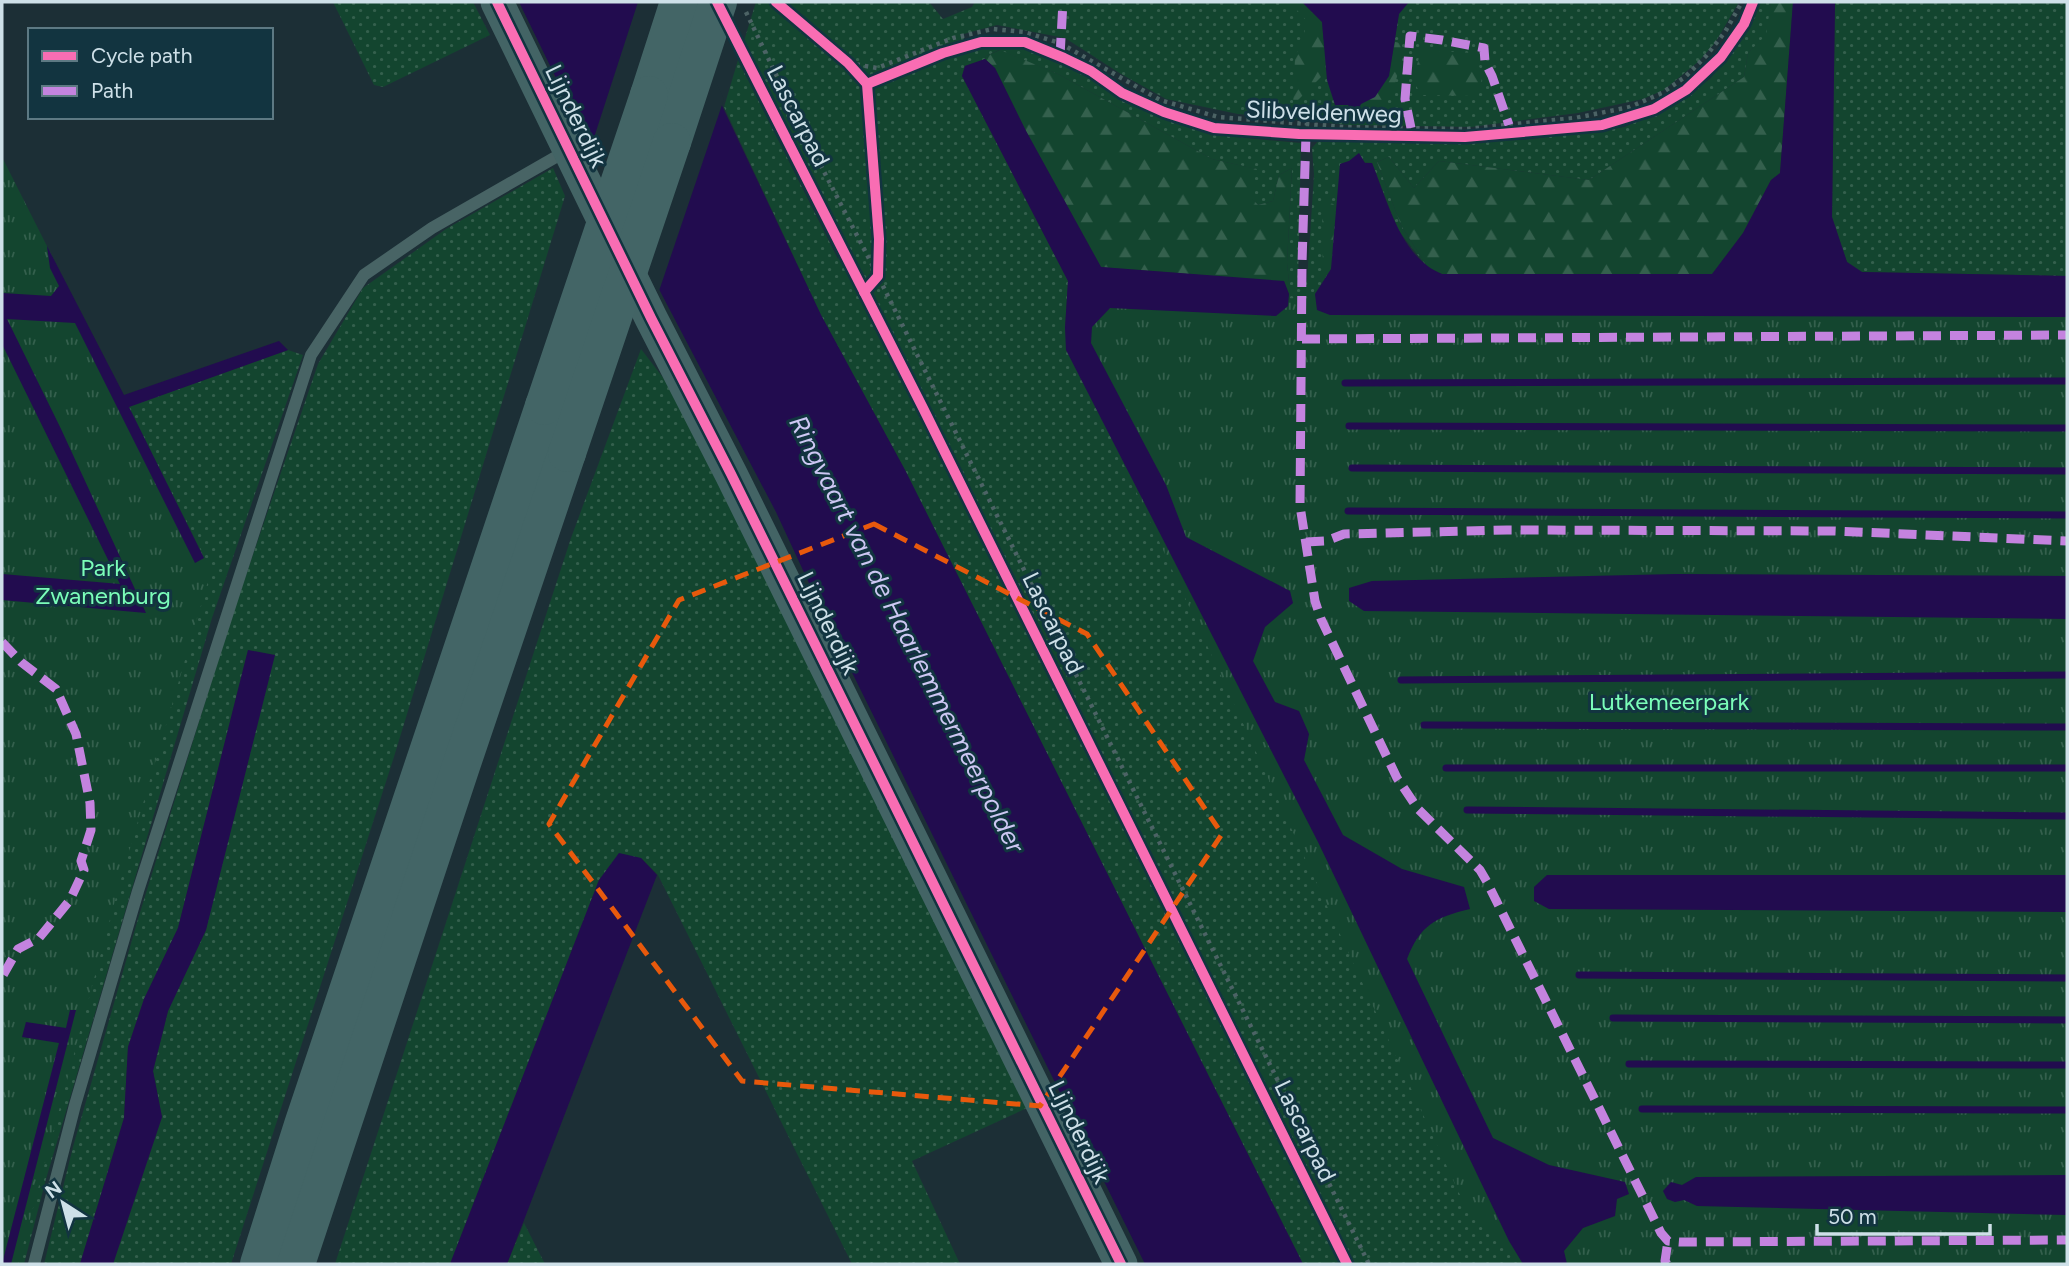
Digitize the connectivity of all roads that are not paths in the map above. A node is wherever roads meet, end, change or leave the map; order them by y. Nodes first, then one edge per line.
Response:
1 (497, 2) edge
2 (679, 2) edge
3 (718, 2) edge
4 (569, 150) junction
5 (34, 1264) edge
6 (259, 1264) edge
7 (296, 1264) edge
8 (1121, 1264) edge

1 - 4 street, Lijnderdijk
2 - 6 highway, bridge
3 - 7 highway, bridge
4 - 5 lane
4 - 8 street, Lijnderdijk

